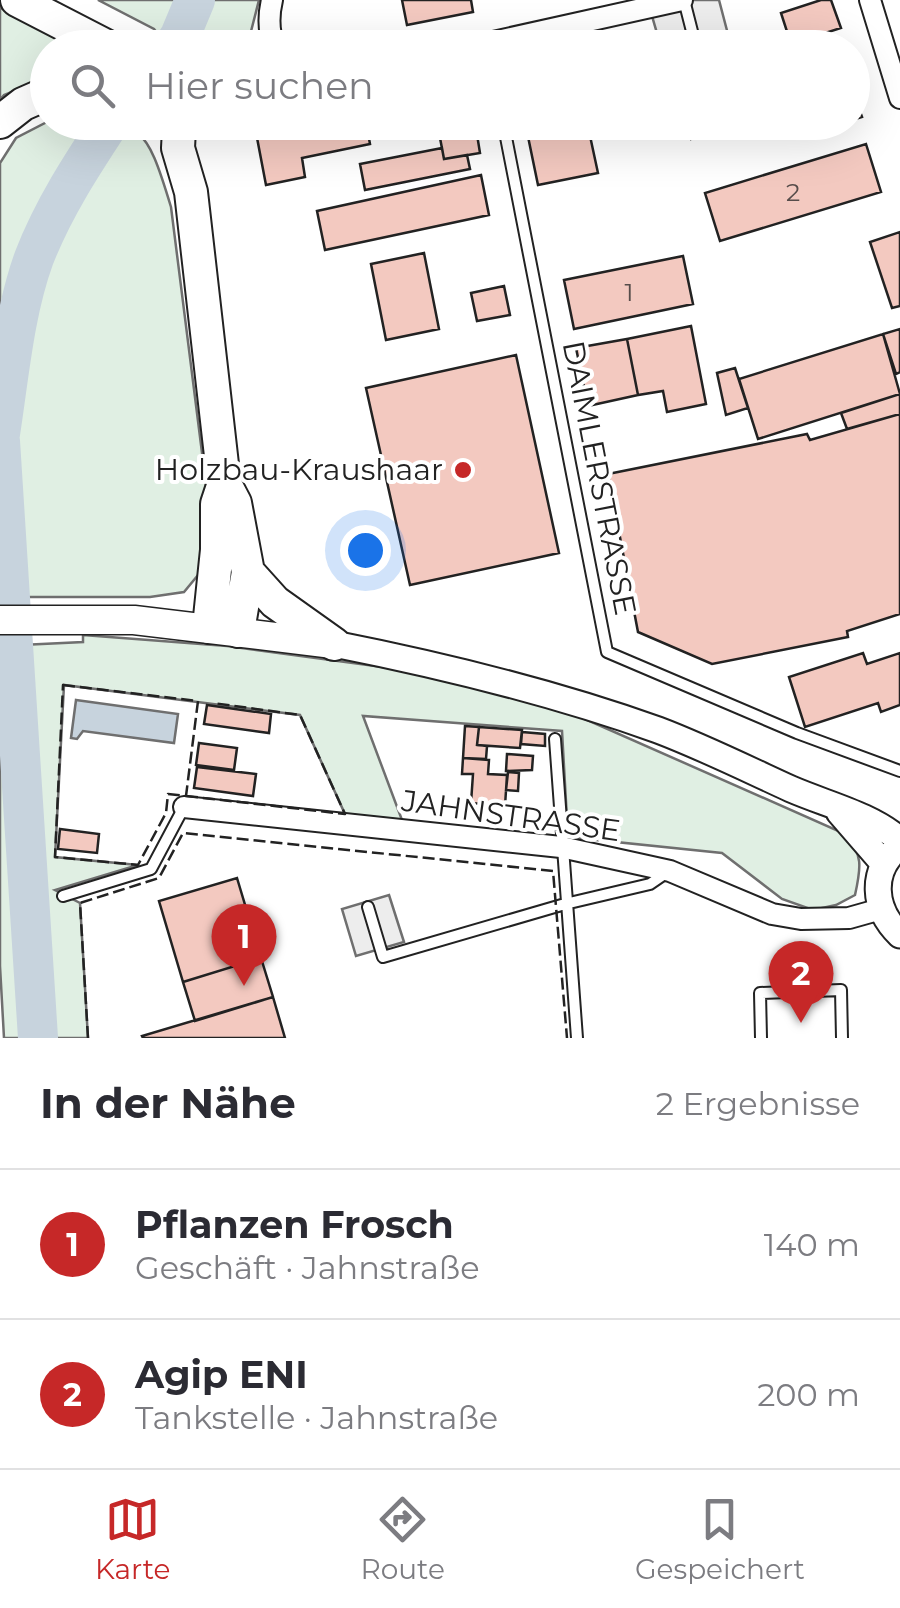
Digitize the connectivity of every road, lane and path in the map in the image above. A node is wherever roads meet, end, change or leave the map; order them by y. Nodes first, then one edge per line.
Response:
1 (17, 0) edge
2 (272, 0) edge
3 (683, 0) edge
4 (870, 0) edge
5 (75, 30) edge
6 (270, 30) edge
7 (551, 30) edge
8 (691, 30) edge
9 (900, 98) edge
10 (30, 101) edge
11 (0, 122) edge
12 (178, 140) edge
13 (506, 140) edge
14 (224, 482) junction
15 (248, 572) junction
16 (0, 620) edge
17 (224, 629) junction
18 (334, 644) junction
19 (555, 738) dead end
20 (900, 772) edge
21 (184, 807) joint
22 (562, 847) junction
23 (895, 850) edge
24 (670, 871) junction
25 (63, 896) dead end
26 (565, 904) junction
27 (368, 906) dead end
28 (880, 909) junction
29 (900, 935) edge
30 (577, 1038) edge
31 (761, 1038) edge
32 (842, 1038) edge

1 - 5 highway
2 - 6 street
3 - 7 street
3 - 8 lane
4 - 9 street
10 - 11 highway
12 - 14 highway
13 - 20 lane, DAIMLERSTRASSE
14 - 15 highway
14 - 17 highway
15 - 17 highway
15 - 18 highway
16 - 17 main road
17 - 18 main road
18 - 23 street
19 - 22 lane
21 - 22 street, JAHNSTRASSE
21 - 25 lane
22 - 24 street, JAHNSTRASSE
22 - 26 lane
23 - 28 street
24 - 26 lane
24 - 28 street, JAHNSTRASSE
26 - 27 lane
26 - 30 lane
28 - 29 street
31 - 32 lane

